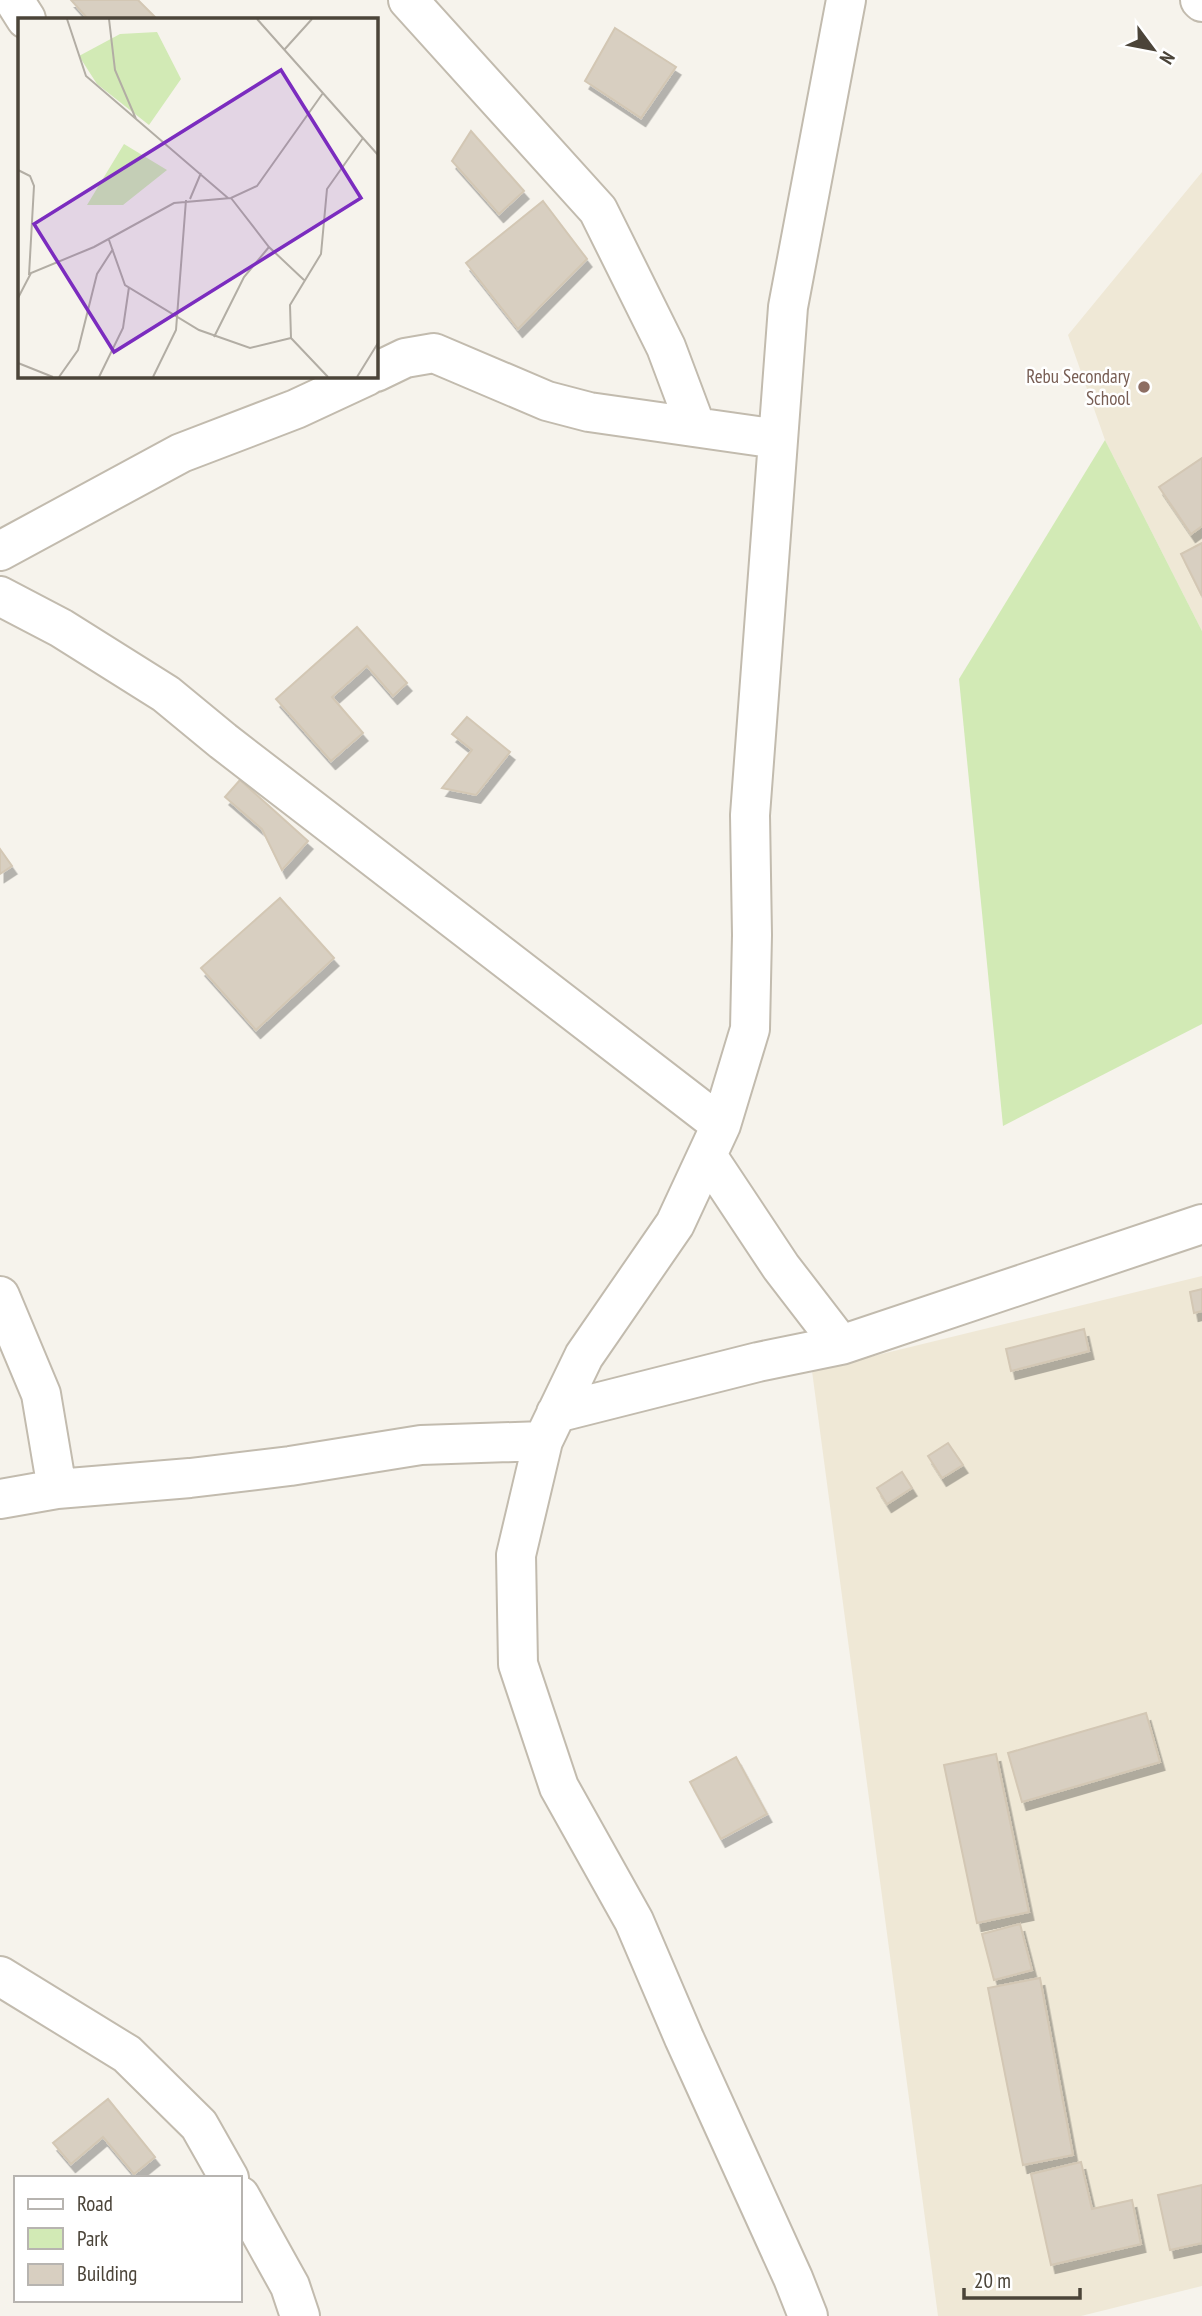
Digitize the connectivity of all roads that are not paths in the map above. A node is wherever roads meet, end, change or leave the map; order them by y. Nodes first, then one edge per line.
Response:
1 (15, 0) edge
2 (408, 0) edge
3 (846, 0) edge
4 (25, 18) edge
5 (378, 370) edge
6 (363, 378) edge
7 (696, 427) junction
8 (778, 439) junction
9 (0, 551) edge
10 (0, 596) edge
11 (714, 1141) junction
12 (1202, 1224) edge
13 (0, 1296) edge
14 (841, 1345) junction
15 (550, 1427) junction
16 (57, 1489) junction
17 (0, 1499) edge
18 (0, 1976) edge
19 (228, 2176) edge
20 (242, 2200) edge
21 (300, 2316) edge
22 (808, 2316) edge

1 - 4 street
2 - 7 street
3 - 8 street
5 - 7 street
6 - 9 street
7 - 8 street
8 - 11 street
10 - 11 street
11 - 14 street
11 - 15 street
12 - 14 street
13 - 16 street
14 - 15 street
15 - 16 street
15 - 22 street
16 - 17 street
18 - 19 street
20 - 21 street

